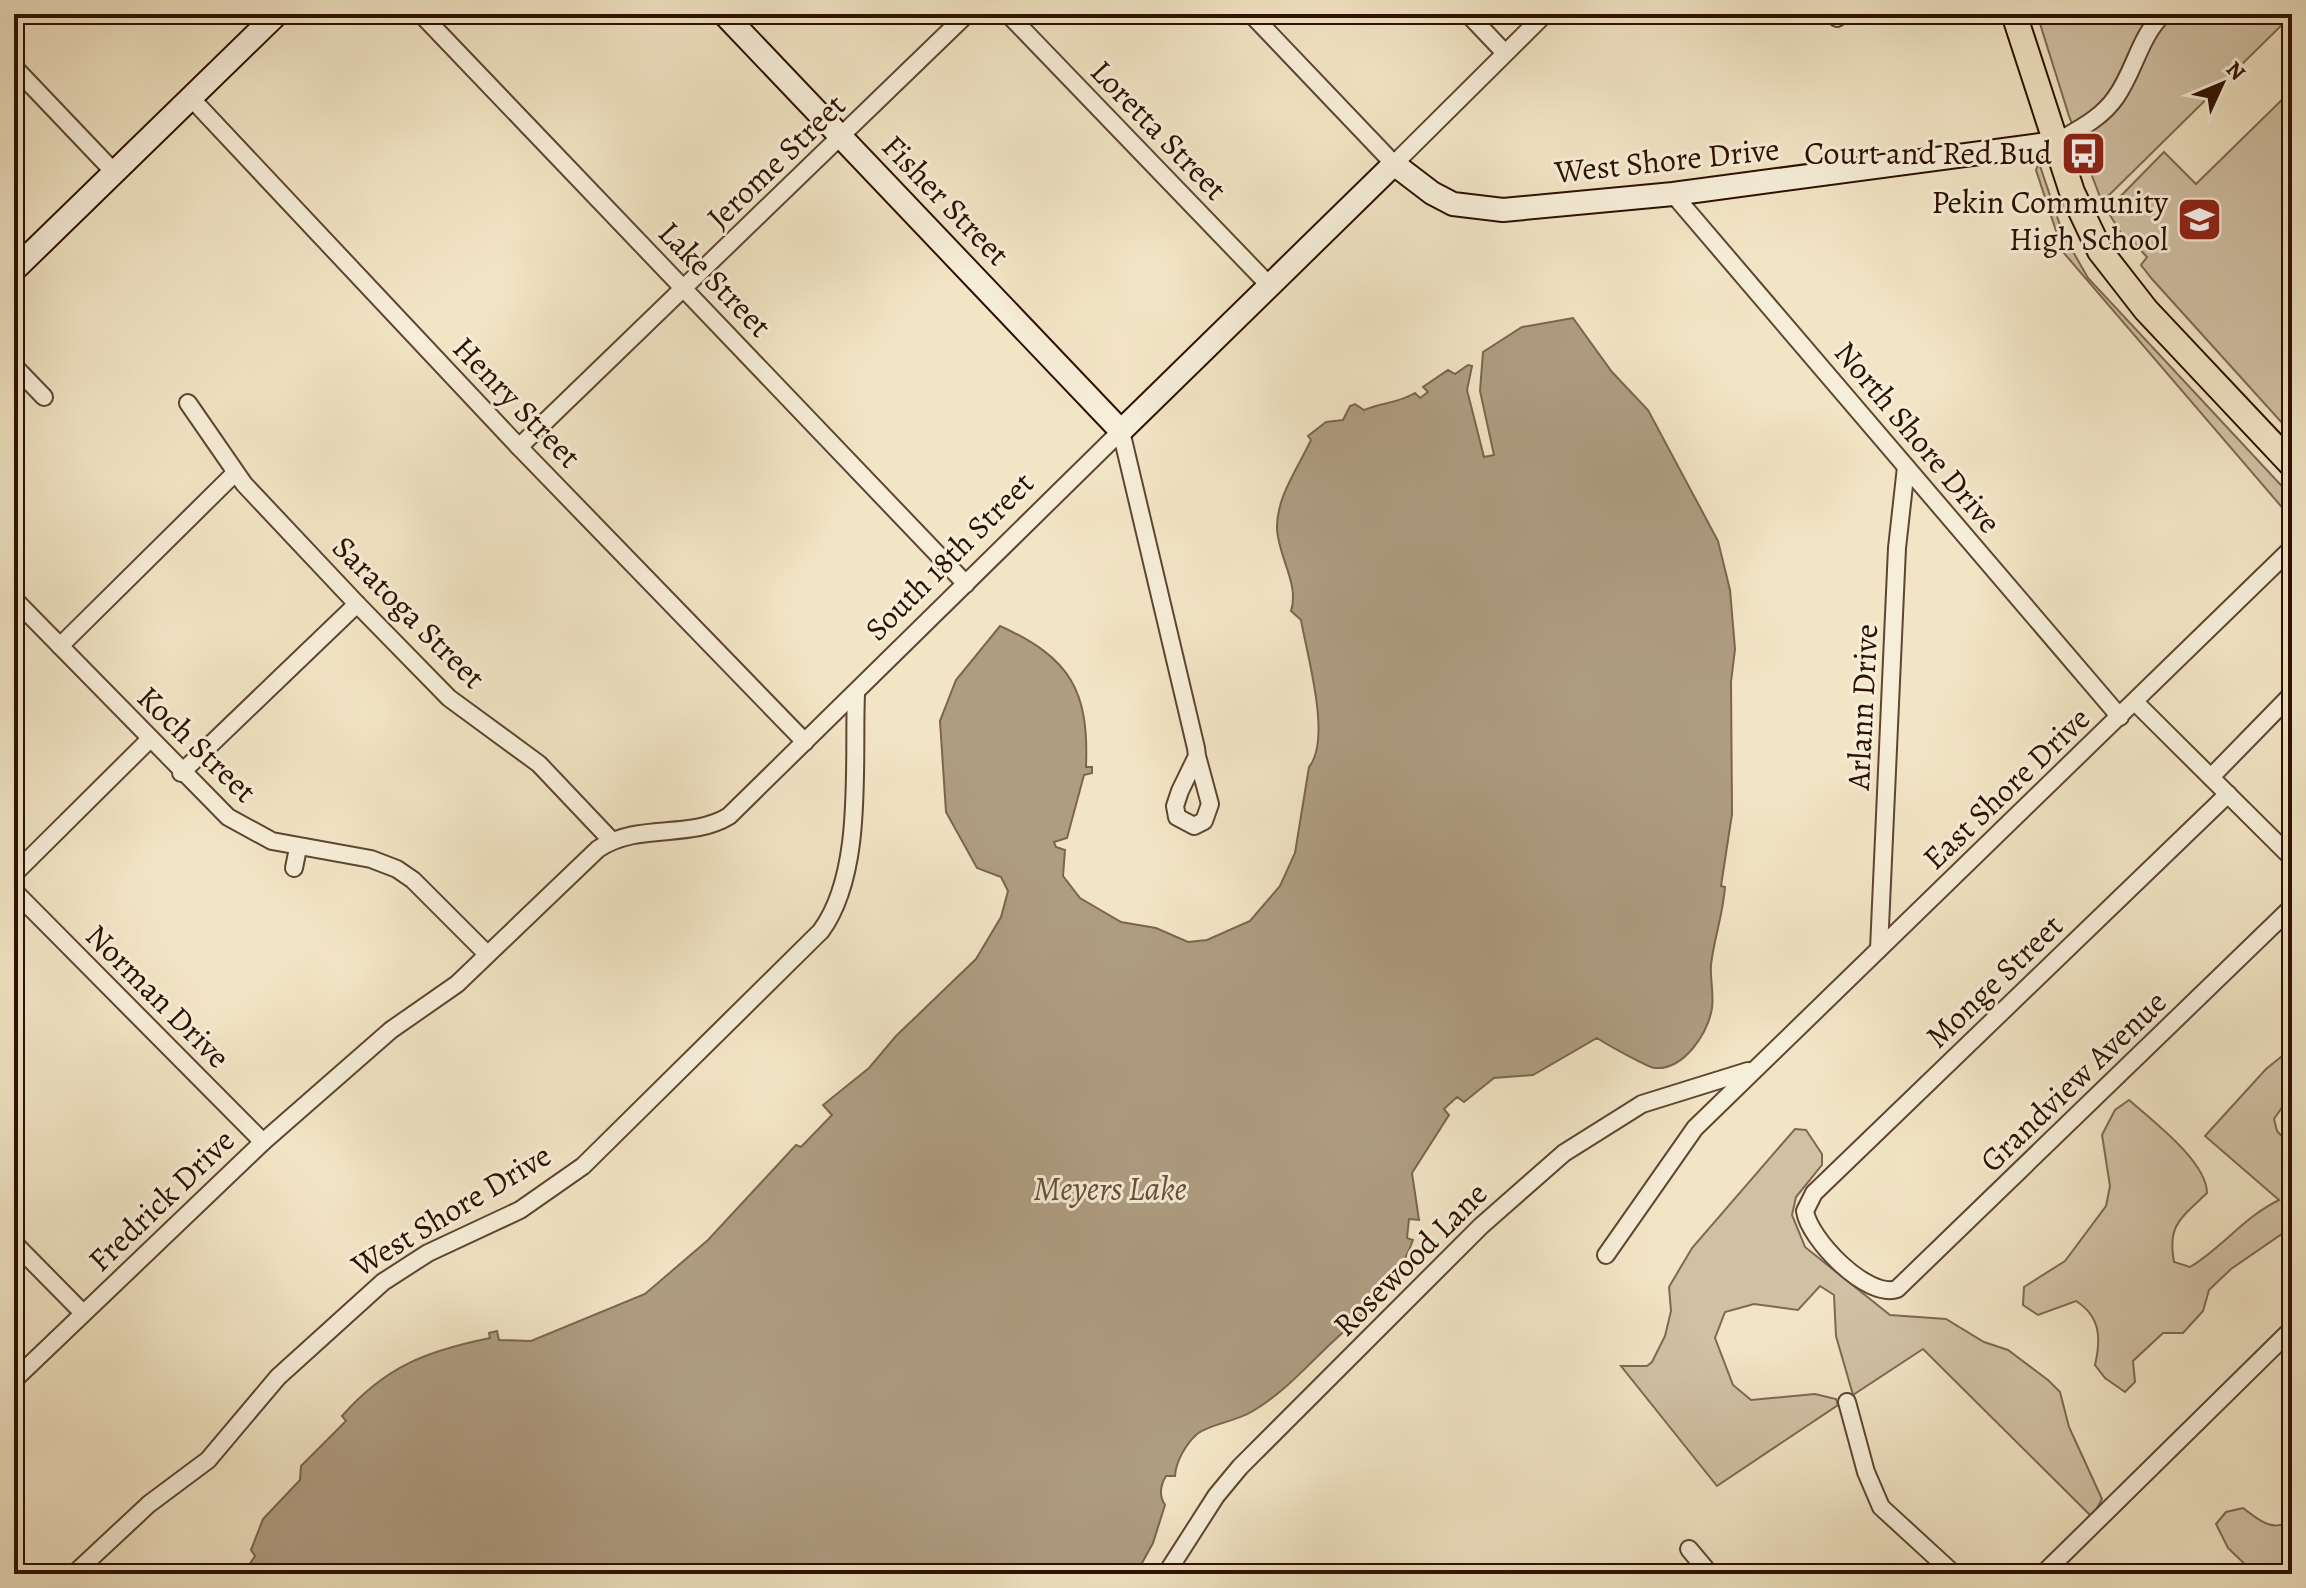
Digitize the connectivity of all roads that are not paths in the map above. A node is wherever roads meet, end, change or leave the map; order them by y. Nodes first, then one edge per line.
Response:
1 (277, 14) edge
2 (421, 14) edge
3 (724, 14) edge
4 (967, 14) edge
5 (1008, 14) edge
6 (1251, 14) edge
7 (1468, 14) edge
8 (1545, 14) edge
9 (2014, 14) edge
10 (2163, 14) edge
11 (1505, 53) junction
12 (14, 67) edge
13 (191, 98) junction
14 (842, 138) junction
15 (2055, 143) junction
16 (1394, 164) junction
17 (114, 172) junction
18 (1673, 194) junction
19 (14, 270) edge
20 (1269, 285) junction
21 (685, 288) junction
22 (14, 366) edge
23 (44, 397) dead end
24 (188, 403) dead end
25 (1121, 431) junction
26 (519, 447) junction
27 (2292, 465) edge
28 (1906, 467) junction
29 (235, 473) junction
30 (2292, 548) edge
31 (966, 584) junction
32 (14, 599) edge
33 (357, 604) junction
34 (60, 646) junction
35 (856, 694) junction
36 (2292, 694) edge
37 (2135, 702) junction
38 (2120, 717) junction
39 (149, 740) junction
40 (805, 742) junction
41 (1197, 756) dead end
42 (181, 773) junction
43 (2211, 777) junction
44 (2228, 794) junction
45 (611, 840) junction
46 (298, 848) junction
47 (2292, 858) edge
48 (294, 868) dead end
49 (14, 874) edge
50 (14, 891) edge
51 (2292, 907) edge
52 (1879, 949) junction
53 (487, 954) junction
54 (350, 1064) joint
55 (1757, 1067) junction
56 (263, 1142) junction
57 (14, 1243) edge
58 (1606, 1255) dead end
59 (1890, 1291) joint
60 (83, 1313) junction
61 (2292, 1329) edge
62 (14, 1380) edge
63 (1847, 1402) dead end
64 (1689, 1549) dead end
65 (74, 1574) edge
66 (1166, 1574) edge
67 (1710, 1574) edge
68 (1954, 1574) edge
69 (2043, 1574) edge

1 - 13 street
2 - 21 street, Lake Street
3 - 14 street, Fisher Street
4 - 14 street, Jerome Street
5 - 20 street, Loretta Street
6 - 16 street
7 - 11 street
8 - 11 street, South 18th Street
9 - 15 main road
10 - 15 street
11 - 16 street, South 18th Street
12 - 17 street
13 - 17 street
13 - 26 street, Henry Street
14 - 21 street, Jerome Street
14 - 25 street, Fisher Street
15 - 18 street, West Shore Drive
15 - 27 main road
16 - 18 street, West Shore Drive
16 - 20 street, South 18th Street
17 - 19 street
18 - 28 street, North Shore Drive
20 - 25 street, South 18th Street
21 - 26 street, Jerome Street
21 - 31 street, Lake Street
22 - 23 street
24 - 29 street, Saratoga Street
25 - 31 street, South 18th Street
25 - 41 street
26 - 40 street, Henry Street
28 - 38 street, North Shore Drive
28 - 52 street, Arlann Drive
29 - 33 street, Saratoga Street
29 - 34 street
30 - 37 street, East Shore Drive
31 - 35 street, South 18th Street
32 - 34 street, Koch Street
33 - 42 street
33 - 45 street, Saratoga Street
34 - 39 street, Koch Street
35 - 40 street, South 18th Street
35 - 65 street, West Shore Drive
36 - 43 street
37 - 38 street, East Shore Drive
37 - 43 street
38 - 52 street, East Shore Drive
39 - 42 street, Koch Street
39 - 49 street
40 - 45 street, South 18th Street
42 - 46 street, Koch Street
43 - 44 street
44 - 47 street
44 - 59 street, Monge Street
45 - 53 street, South 18th Street
46 - 48 street
46 - 53 street, Koch Street
50 - 56 street, Norman Drive
51 - 59 street, Grandview Avenue
52 - 55 street, East Shore Drive
53 - 54 street, South 18th Street
54 - 56 street, Fredrick Drive
55 - 58 street, East Shore Drive
55 - 66 street, Rosewood Lane
56 - 60 street, Fredrick Drive
57 - 60 street
60 - 62 street, Fredrick Drive
61 - 69 street
63 - 68 street
64 - 67 street

